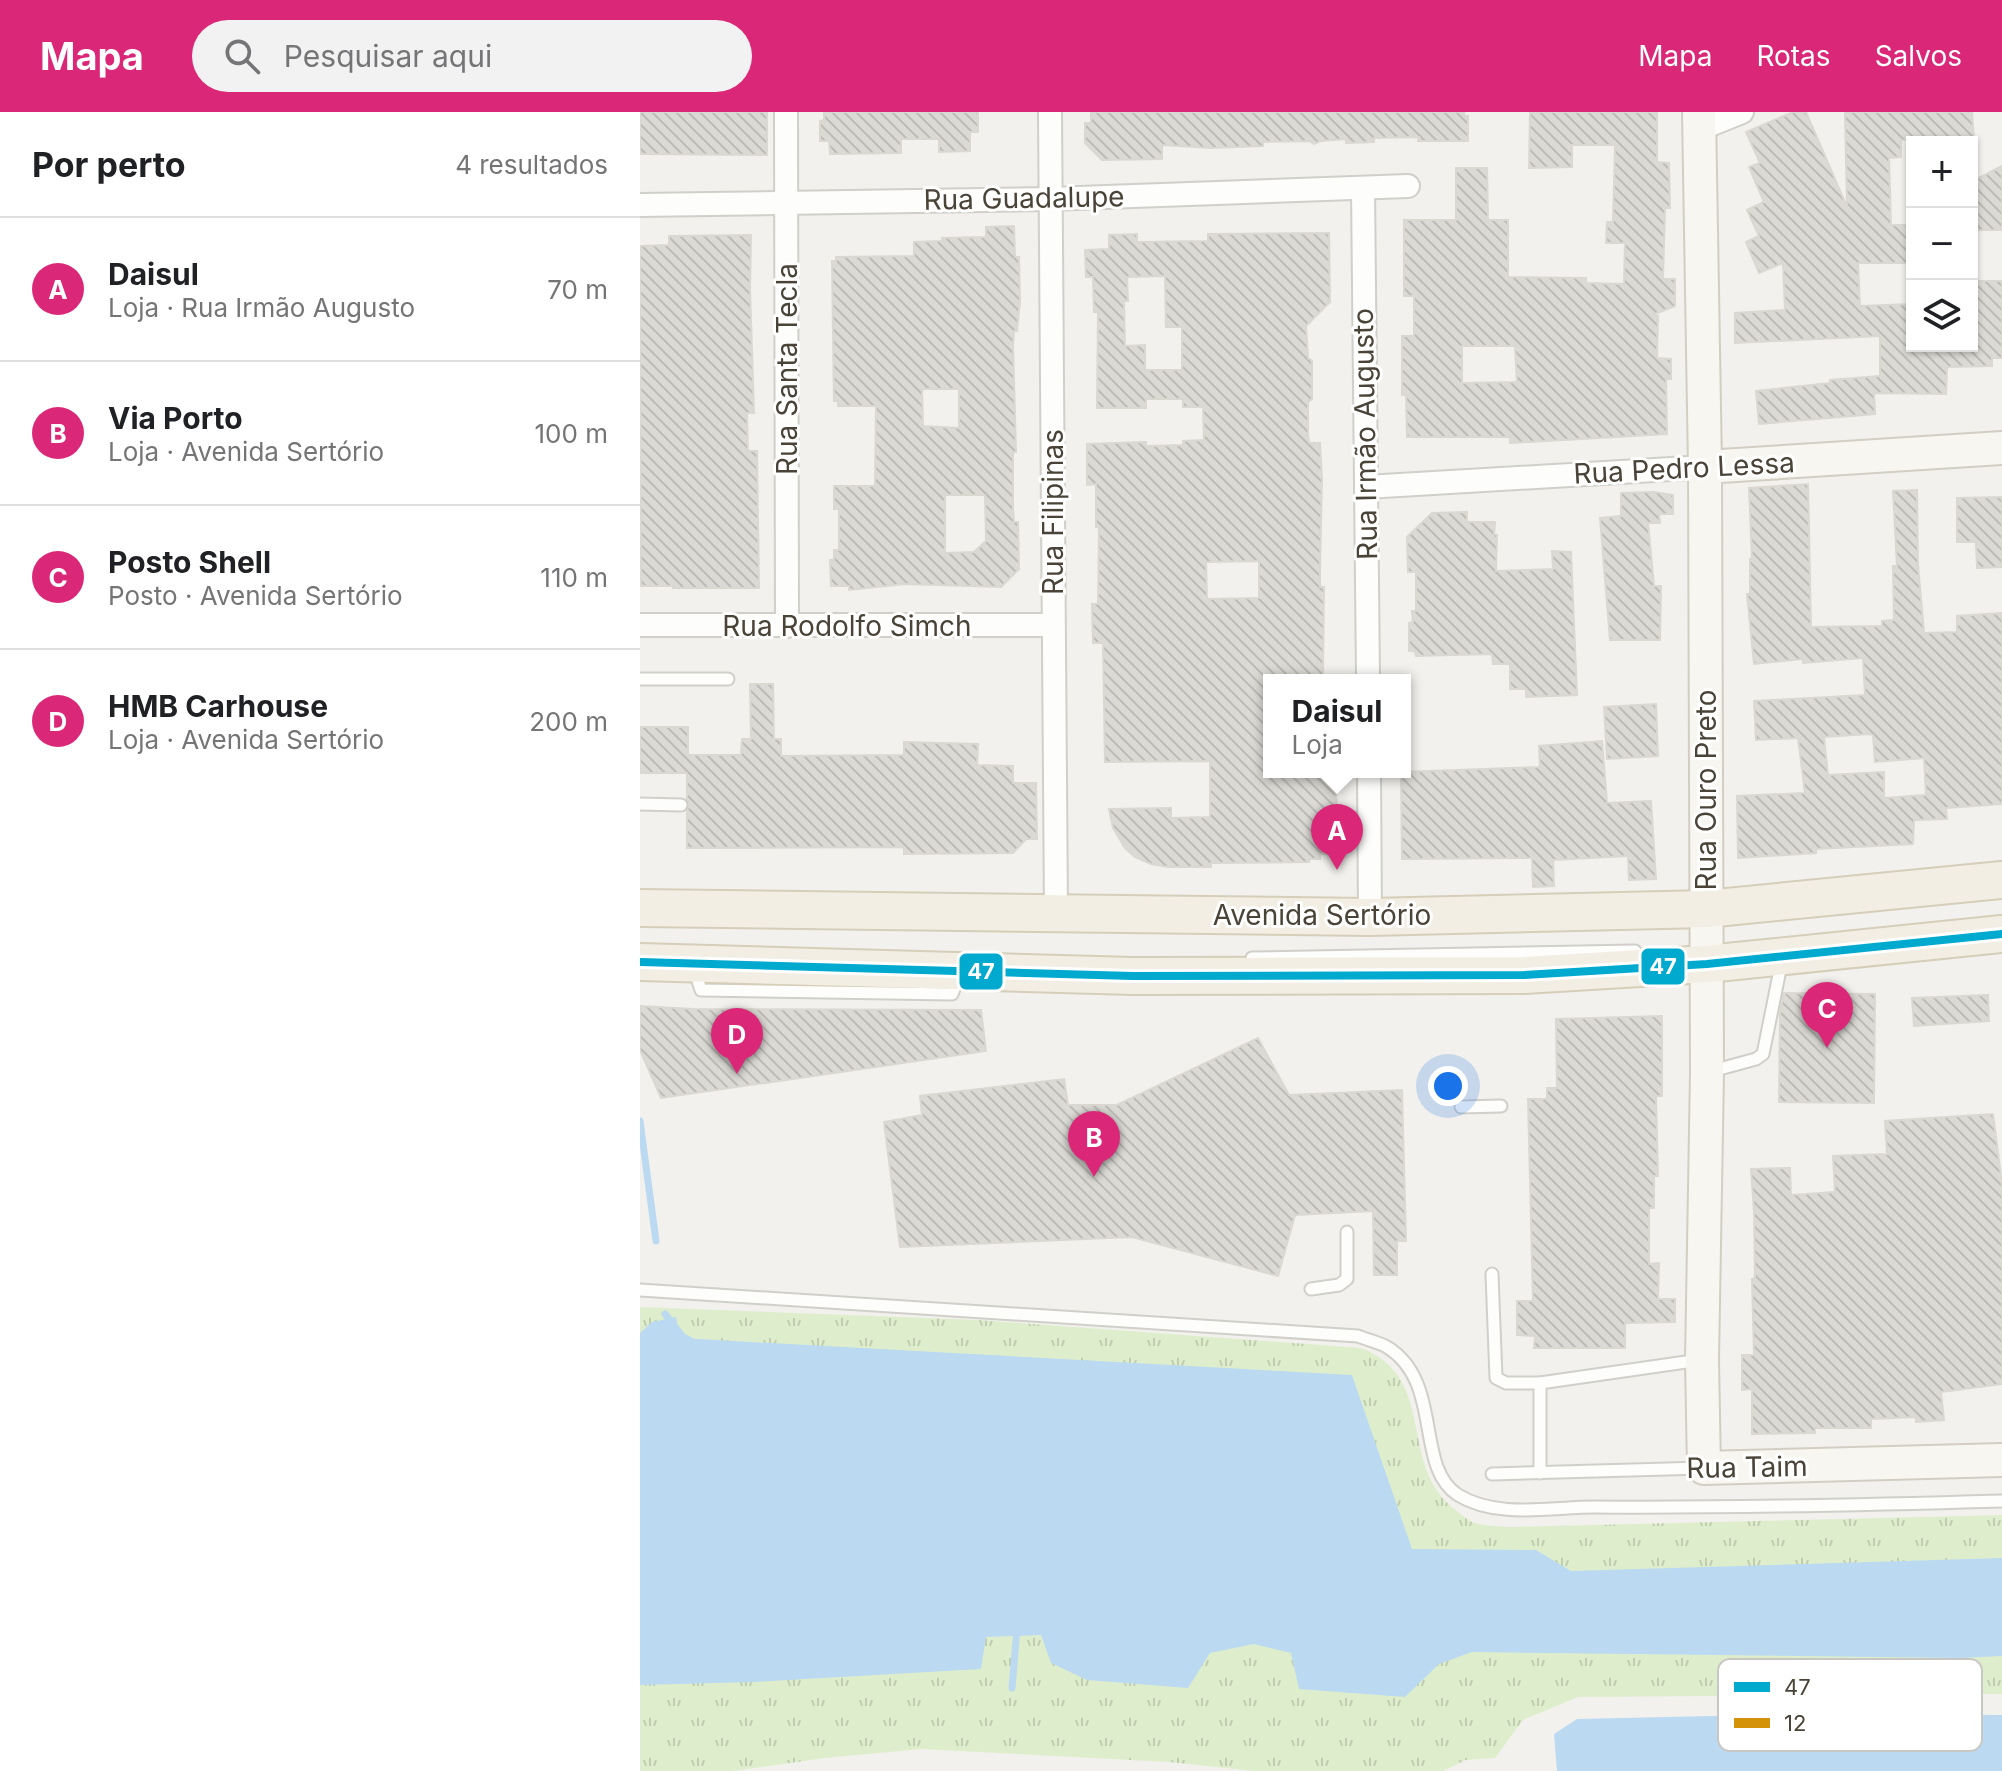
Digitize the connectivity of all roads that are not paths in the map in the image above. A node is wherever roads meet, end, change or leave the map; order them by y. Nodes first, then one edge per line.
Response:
1 (786, 112) edge
2 (1050, 112) edge
3 (1742, 112) edge
4 (1699, 120) edge
5 (1408, 186) dead end
6 (1363, 188) junction
7 (1051, 199) junction
8 (787, 203) junction
9 (640, 205) edge
10 (2002, 448) edge
11 (1705, 467) junction
12 (1366, 487) junction
13 (640, 625) edge
14 (1053, 625) junction
15 (787, 626) junction
16 (1368, 674) edge
17 (640, 679) edge
18 (728, 679) dead end
19 (1369, 778) edge
20 (640, 804) edge
21 (681, 805) dead end
22 (2002, 880) edge
23 (640, 908) edge
24 (1056, 913) junction
25 (1370, 917) junction
26 (2002, 934) edge
27 (1706, 936) junction
28 (1643, 951) dead end
29 (1783, 956) junction
30 (1240, 958) dead end
31 (640, 962) edge
32 (1707, 1073) junction
33 (1501, 1106) dead end
34 (1461, 1107) dead end
35 (1347, 1232) dead end
36 (1492, 1274) dead end
37 (1311, 1289) dead end
38 (640, 1290) edge
39 (1702, 1360) junction
40 (1540, 1383) junction
41 (2002, 1460) edge
42 (1704, 1468) junction
43 (1540, 1473) junction
44 (1492, 1474) dead end
45 (2002, 1501) edge

1 - 8 street, Rua Santa Tecla
2 - 7 street, Rua Filipinas
3 - 4 street
4 - 11 street, Rua Ouro Preto
5 - 6 street, Rua Guadalupe
6 - 7 street, Rua Guadalupe
6 - 12 street, Rua Irmão Augusto
7 - 8 street, Rua Guadalupe
7 - 14 street, Rua Filipinas
8 - 9 street, Rua Guadalupe
8 - 15 street, Rua Santa Tecla
10 - 11 street, Rua Pedro Lessa
11 - 12 street, Rua Pedro Lessa
11 - 27 street, Rua Ouro Preto
12 - 16 street, Rua Irmão Augusto
13 - 15 street, Rua Rodolfo Simch
14 - 15 street, Rua Rodolfo Simch
14 - 24 street, Rua Filipinas
17 - 18 lane
19 - 25 street
20 - 21 lane
22 - 27 main road, Avenida Sertório
23 - 24 main road, Avenida Sertório
24 - 25 main road, Avenida Sertório
25 - 27 main road, Avenida Sertório
26 - 29 main road, Avenida Sertório
27 - 29 main road, Avenida Sertório
27 - 31 main road, Avenida Sertório
27 - 32 street, Rua Ouro Preto
28 - 30 lane
29 - 32 lane
32 - 39 street, Rua Ouro Preto
33 - 34 lane
35 - 37 lane
36 - 40 lane
38 - 45 lane
39 - 40 lane
39 - 42 street, Rua Ouro Preto
40 - 43 lane
41 - 42 street, Rua Taim
42 - 43 lane, Rua Taim
43 - 44 lane, Rua Taim

